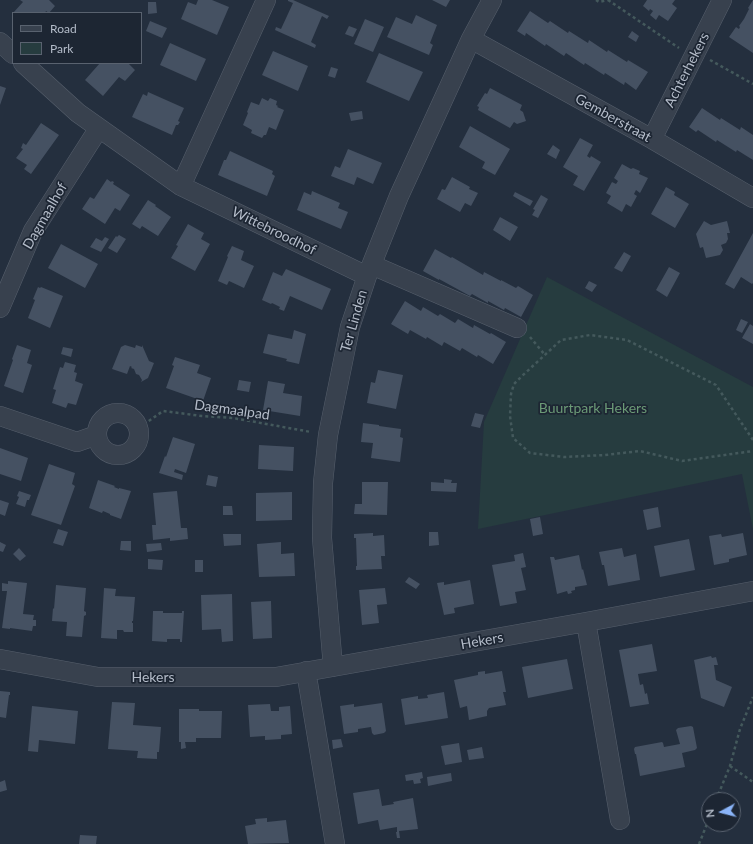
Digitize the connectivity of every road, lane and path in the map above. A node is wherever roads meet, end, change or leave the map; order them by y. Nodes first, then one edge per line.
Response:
1 (266, 0) edge
2 (492, 0) edge
3 (596, 0) edge
4 (608, 0) edge
5 (722, 0) edge
6 (471, 39) junction
7 (0, 42) edge
8 (12, 53) edge
9 (694, 54) junction
10 (24, 64) edge
11 (753, 84) edge
12 (99, 128) junction
13 (652, 140) junction
14 (181, 186) junction
15 (753, 198) edge
16 (369, 270) junction
17 (0, 308) edge
18 (517, 328) joint
19 (545, 355) junction
20 (0, 416) edge
21 (139, 428) junction
22 (97, 435) junction
23 (328, 435) junction
24 (753, 440) edge
25 (753, 451) edge
26 (753, 591) edge
27 (586, 622) junction
28 (0, 659) edge
29 (333, 667) junction
30 (306, 672) junction
31 (753, 697) edge
32 (730, 766) junction
33 (753, 782) edge
34 (719, 792) edge
35 (620, 820) dead end
36 (704, 832) edge
37 (335, 844) edge
38 (699, 844) edge

1 - 14 street
2 - 6 street, Ter Linden
3 - 4 path
4 - 9 path
5 - 9 street, Achterhekers
6 - 13 street, Gemberstraat
6 - 16 street, Ter Linden
7 - 8 street
9 - 11 path
9 - 13 street, Achterhekers
10 - 12 street, Wittebroodhof
12 - 14 street, Wittebroodhof
12 - 17 street, Dagmaalhof
13 - 15 street, Gemberstraat
14 - 16 street, Wittebroodhof
16 - 18 street, Wittebroodhof
16 - 23 street, Ter Linden
18 - 19 path
19 - 24 path
19 - 25 path
20 - 22 street
21 - 22 street
21 - 22 street
21 - 23 path, Dagmaalpad
23 - 29 street, Ter Linden
26 - 27 street, Hekers
27 - 29 street, Hekers
27 - 35 street
28 - 30 street, Hekers
29 - 30 street, Hekers
30 - 37 street
31 - 32 path
32 - 33 path
32 - 34 path
36 - 38 path

